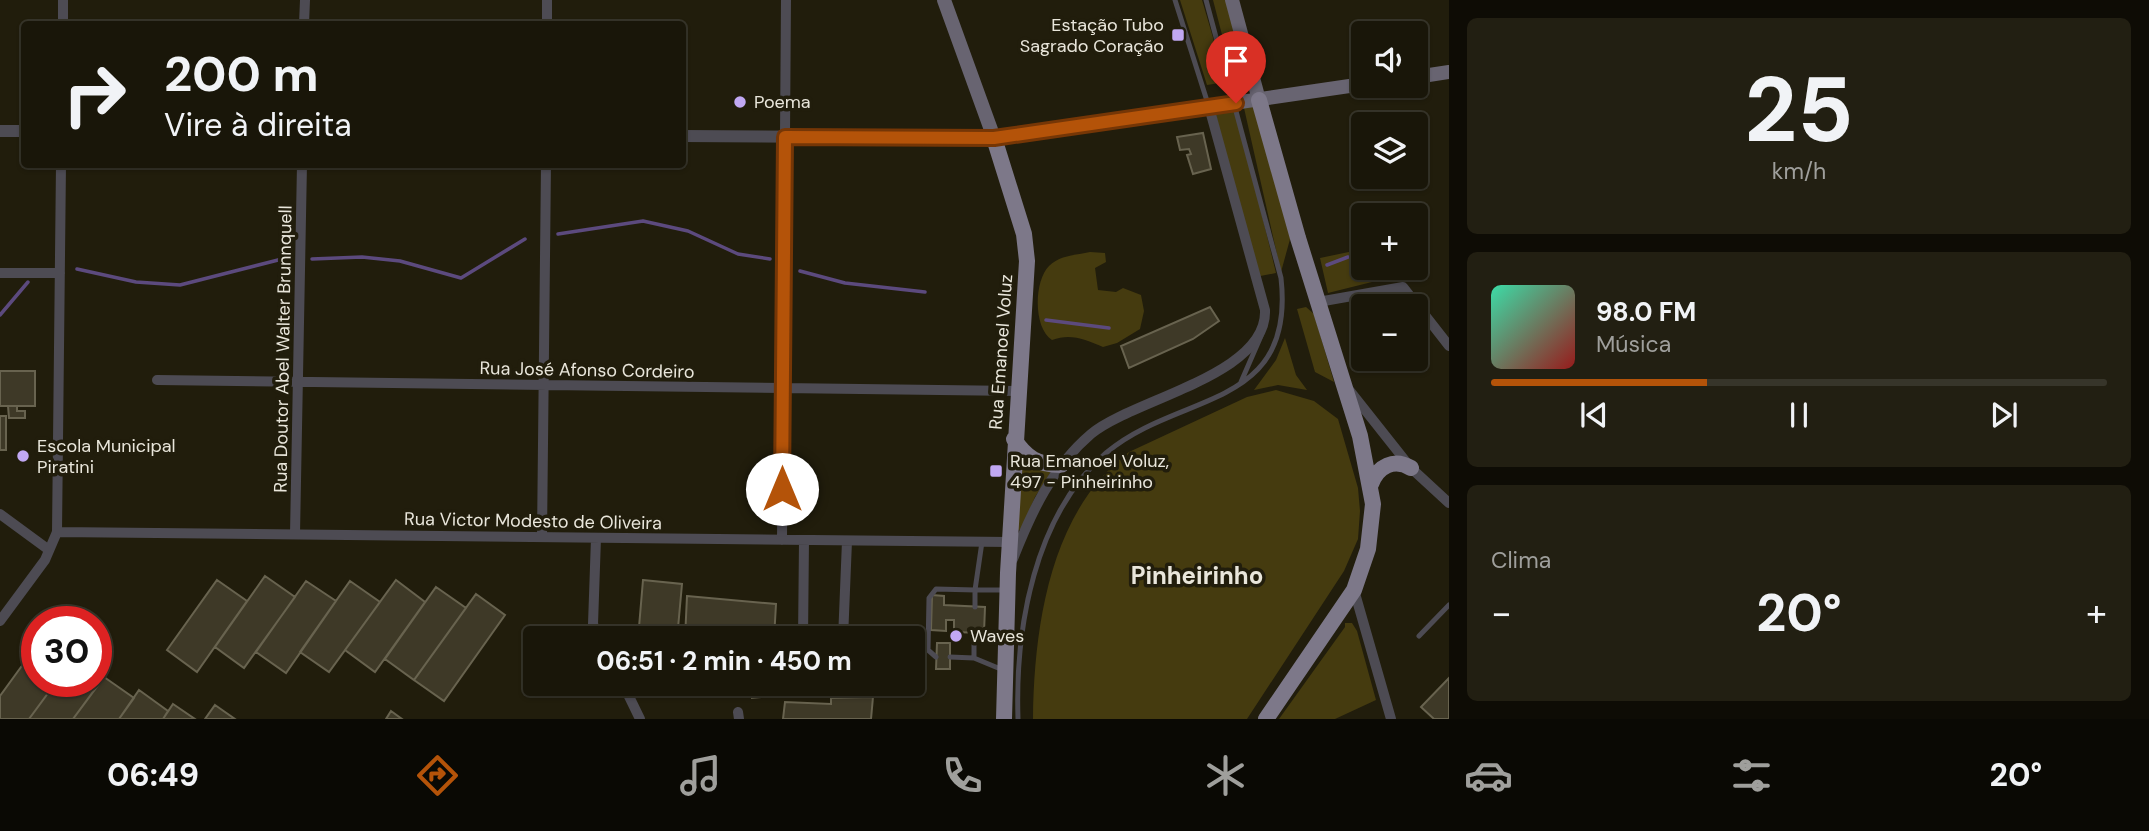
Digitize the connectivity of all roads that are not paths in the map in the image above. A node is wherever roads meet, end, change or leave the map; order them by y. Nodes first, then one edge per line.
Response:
1 (63, 0) edge
2 (304, 0) edge
3 (547, 0) edge
4 (786, 0) edge
5 (944, 0) edge
6 (1175, 0) edge
7 (1206, 0) edge
8 (1232, 0) edge
9 (62, 21) edge
10 (304, 21) edge
11 (547, 21) edge
12 (1449, 72) edge
13 (1428, 75) edge
14 (1351, 86) edge
15 (1259, 100) junction
16 (1236, 103) junction
17 (1209, 107) junction
18 (0, 131) edge
19 (21, 131) edge
20 (686, 136) edge
21 (785, 137) junction
22 (994, 138) junction
23 (61, 168) edge
24 (302, 168) edge
25 (546, 168) edge
26 (0, 273) edge
27 (60, 273) junction
28 (1318, 302) junction
29 (1264, 325) junction
30 (1449, 346) edge
31 (156, 380) dead end
32 (1343, 381) junction
33 (298, 382) junction
34 (543, 385) junction
35 (1238, 387) junction
36 (783, 388) junction
37 (1018, 391) junction
38 (1014, 439) junction
39 (1061, 465) junction
40 (1411, 468) junction
41 (1371, 484) junction
42 (1449, 503) edge
43 (0, 514) edge
44 (57, 532) junction
45 (295, 534) junction
46 (542, 537) junction
47 (596, 538) junction
48 (782, 540) junction
49 (804, 540) junction
50 (847, 541) junction
51 (982, 542) junction
52 (1009, 542) junction
53 (49, 550) junction
54 (1008, 581) junction
55 (975, 590) junction
56 (1354, 590) junction
57 (1449, 606) edge
58 (975, 607) dead end
59 (0, 621) edge
60 (594, 626) edge
61 (803, 626) edge
62 (844, 626) edge
63 (974, 633) dead end
64 (1419, 636) dead end
65 (936, 657) dead end
66 (950, 657) dead end
67 (974, 658) junction
68 (1006, 671) junction
69 (629, 696) edge
70 (640, 719) edge
71 (1004, 719) edge
72 (1018, 719) edge
73 (1266, 719) edge
74 (1391, 719) edge

1 - 9 street
2 - 10 street
3 - 11 street
4 - 21 street
5 - 22 main road, Rua Emanoel Voluz
6 - 17 lane
7 - 16 lane
8 - 15 main road
12 - 13 main road
14 - 15 main road
15 - 16 main road
15 - 28 main road
16 - 17 main road
16 - 35 lane
17 - 22 main road
17 - 29 street
18 - 19 street
20 - 21 street
21 - 22 street
21 - 36 street
22 - 37 main road, Rua Emanoel Voluz
23 - 27 street
24 - 33 street, Rua Doutor Abel Walter Brunnquell
25 - 34 street
26 - 27 street
27 - 44 street
28 - 30 street
28 - 32 main road
29 - 35 lane
29 - 39 street
31 - 33 street, Rua José Afonso Cordeiro
32 - 40 street
32 - 41 main road
33 - 34 street, Rua José Afonso Cordeiro
33 - 45 street, Rua Doutor Abel Walter Brunnquell
34 - 36 street, Rua José Afonso Cordeiro
34 - 46 street
35 - 72 lane
36 - 37 street, Rua José Afonso Cordeiro
36 - 48 street
37 - 38 main road, Rua Emanoel Voluz
38 - 39 main road
38 - 52 main road, Rua Emanoel Voluz
39 - 54 street
40 - 41 main road
40 - 42 street
41 - 56 main road
43 - 53 street
44 - 45 street, Rua Victor Modesto de Oliveira
44 - 53 street
45 - 46 street, Rua Victor Modesto de Oliveira
46 - 47 street, Rua Victor Modesto de Oliveira
47 - 48 street, Rua Victor Modesto de Oliveira
47 - 60 street
48 - 49 street, Rua Victor Modesto de Oliveira
49 - 50 street, Rua Victor Modesto de Oliveira
49 - 61 street
50 - 51 street, Rua Victor Modesto de Oliveira
50 - 62 street
51 - 52 street, Rua Victor Modesto de Oliveira
51 - 55 lane
52 - 54 main road, Rua Emanoel Voluz
53 - 59 street
54 - 55 lane
54 - 68 main road, Rua Emanoel Voluz
55 - 58 lane
55 - 65 lane
56 - 73 main road
56 - 74 street
57 - 64 lane
63 - 67 lane
66 - 67 lane
67 - 68 lane
68 - 71 main road, Rua Emanoel Voluz
69 - 70 street

